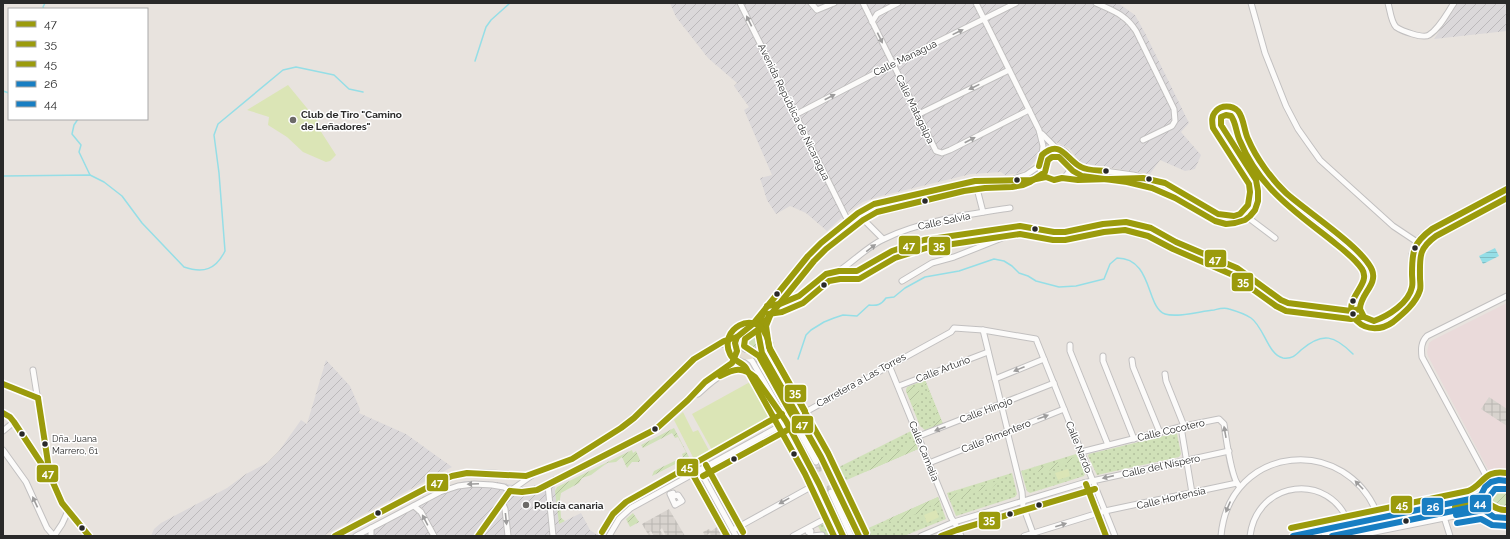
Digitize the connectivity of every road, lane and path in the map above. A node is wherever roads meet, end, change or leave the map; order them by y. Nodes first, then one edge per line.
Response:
1 (740, 3) edge
2 (810, 3) edge
3 (834, 3) edge
4 (863, 3) edge
5 (898, 3) edge
6 (976, 3) edge
7 (1016, 3) edge
8 (1096, 3) edge
9 (1251, 3) edge
10 (1388, 3) edge
11 (1454, 3) edge
12 (984, 19) junction
13 (872, 22) junction
14 (893, 64) junction
15 (1009, 70) junction
16 (1029, 110) junction
17 (795, 115) junction
18 (918, 115) junction
19 (1038, 130) junction
20 (1143, 140) dead end
21 (1056, 148) junction
22 (1042, 155) junction
23 (1070, 159) junction
24 (1039, 166) junction
25 (1046, 177) junction
26 (1062, 178) junction
27 (1143, 178) junction
28 (1011, 180) junction
29 (975, 181) junction
30 (1507, 190) edge
31 (1010, 208) dead end
32 (858, 212) junction
33 (983, 212) junction
34 (1242, 213) junction
35 (848, 221) junction
36 (1054, 232) junction
37 (1275, 238) dead end
38 (883, 239) junction
39 (1417, 242) junction
40 (839, 271) junction
41 (902, 281) dead end
42 (1507, 296) edge
43 (767, 306) junction
44 (1360, 309) junction
45 (983, 330) junction
46 (743, 331) junction
47 (737, 337) junction
48 (759, 338) junction
49 (716, 345) junction
50 (1070, 345) dead end
51 (760, 346) junction
52 (737, 351) junction
53 (988, 352) junction
54 (746, 356) junction
55 (1103, 356) dead end
56 (1044, 359) junction
57 (1132, 360) dead end
58 (760, 363) dead end
59 (889, 365) junction
60 (33, 370) dead end
61 (1165, 374) dead end
62 (995, 379) junction
63 (1054, 383) junction
64 (3, 384) edge
65 (898, 386) junction
66 (38, 398) junction
67 (688, 400) junction
68 (1001, 405) junction
69 (777, 407) junction
70 (786, 409) dead end
71 (1064, 409) junction
72 (3, 413) edge
73 (798, 414) junction
74 (786, 421) junction
75 (14, 422) junction
76 (1182, 427) junction
77 (799, 430) dead end
78 (1008, 430) junction
79 (3, 431) edge
80 (1160, 433) junction
81 (919, 436) junction
82 (1134, 439) junction
83 (1108, 445) junction
84 (3, 450) edge
85 (1228, 451) junction
86 (1081, 452) junction
87 (1186, 460) junction
88 (816, 462) dead end
89 (929, 463) junction
90 (699, 469) junction
91 (537, 472) junction
92 (51, 478) junction
93 (1093, 481) junction
94 (1507, 481) edge
95 (1490, 483) junction
96 (548, 484) junction
97 (819, 484) junction
98 (1239, 485) junction
99 (510, 491) junction
100 (831, 492) dead end
101 (1192, 493) junction
102 (1482, 495) junction
103 (502, 502) junction
104 (1023, 502) junction
105 (1473, 505) dead end
106 (414, 506) junction
107 (1484, 510) junction
108 (68, 511) junction
109 (1105, 512) junction
110 (834, 514) junction
111 (1444, 517) junction
112 (1379, 518) junction
113 (1507, 518) edge
114 (954, 522) junction
115 (1349, 524) junction
116 (371, 528) junction
117 (732, 530) junction
118 (1383, 533) edge
119 (1033, 535) edge
120 (54, 536) edge
121 (88, 536) edge
122 (335, 536) edge
123 (356, 536) edge
124 (371, 536) edge
125 (434, 536) edge
126 (478, 536) edge
127 (508, 536) edge
128 (553, 536) edge
129 (608, 536) edge
130 (736, 536) edge
131 (793, 536) edge
132 (810, 536) edge
133 (822, 536) edge
134 (843, 536) edge
135 (851, 536) edge
136 (859, 536) edge
137 (921, 536) edge
138 (961, 536) edge
139 (1024, 536) edge
140 (1115, 536) edge
141 (1220, 536) edge
142 (1250, 536) edge
143 (1293, 536) edge
144 (1324, 536) edge
145 (1355, 536) edge
146 (1450, 536) edge

17 -> 1 street, Avenida República de Nicaragua
2 - 3 street
4 - 13 street, Calle Matagalpa
5 - 13 street
6 - 12 street
7 - 12 street, Calle Managua
8 - 20 street
9 - 39 street
10 - 11 street
14 -> 12 street, Calle Managua
12 - 15 street
13 -> 14 street, Calle Matagalpa
17 -> 14 street, Calle Managua
14 - 18 street, Calle Matagalpa
15 - 16 street
15 -> 18 street
18 -> 16 street, Calle Matagalpa
16 - 19 street
17 - 35 street, Avenida República de Nicaragua
19 - 21 street
19 - 22 street
21 - 22 street
21 - 23 street
22 - 24 street
23 - 26 street
23 - 27 street
24 - 25 street
24 - 28 street
25 - 26 street
25 - 28 street
26 - 27 street
27 - 34 street
28 - 29 street
29 - 32 street
29 - 33 street, Calle Salvia
30 - 39 street
31 - 33 street, Calle Salvia
32 - 35 street
32 - 38 street
33 - 38 street, Calle Salvia
34 - 37 street
34 - 44 street
35 - 43 street
36 - 40 street
36 - 41 street
36 - 44 street
40 -> 38 street, Calle Salvia
39 - 44 street
40 - 43 street
42 - 95 street
43 - 46 street
43 - 48 street
45 - 53 street
45 - 56 street, Calle Nardo
45 - 59 street, Carretera a Las Torres
46 - 47 main road
46 - 48 main road
47 - 49 main road
47 - 52 main road
48 - 51 main road
49 - 52 main road
49 - 91 main road
50 - 83 street
51 - 54 main road
51 - 73 street
52 - 54 main road
52 - 67 street
53 - 62 street
53 - 65 street, Calle Arturio
54 - 69 street
55 - 82 street
56 -> 62 street
56 - 63 street, Calle Nardo
57 - 80 street
58 - 70 street
59 - 65 street, Calle Camelia
59 - 73 street, Carretera a Las Torres
60 - 66 street
61 - 76 street
62 - 68 street
63 - 68 street, Calle Hinojo
63 - 71 street, Calle Nardo
64 - 66 street
65 - 81 street, Calle Camelia
66 - 92 street
67 - 69 street
67 - 96 street
68 - 78 street
68 -> 81 street, Calle Hinojo
69 - 74 street
78 -> 71 street, Calle Pimentero
71 - 86 street, Calle Nardo
72 - 75 street
73 - 74 street, Carretera a Las Torres
73 - 136 street
74 - 90 street, Carretera a Las Torres
74 - 97 street
75 - 79 street
75 - 92 street
76 - 80 street, Calle Cocotero
85 -> 76 street, Calle Cocotero
76 - 87 street
77 - 88 street
78 - 89 street, Calle Pimentero
78 - 104 street
80 - 82 street, Calle Cocotero
81 - 89 street, Calle Camelia
82 - 83 street, Calle Cocotero
83 - 86 street, Calle Cocotero
120 -> 84 street
85 - 87 street, Calle del Níspero
85 - 98 street, Calle Cocotero
86 - 93 street, Calle Nardo
87 -> 93 street, Calle del Níspero
87 - 101 street
89 - 114 street, Calle Camelia
90 - 117 street
90 - 129 street, Carretera a Las Torres
91 - 99 street
91 - 122 main road
92 - 108 street
93 - 104 street, Calle del Níspero
93 - 109 street, Calle Nardo
94 - 95 street
95 - 102 street
96 - 99 street
96 - 128 street
97 - 110 street
97 -> 117 street
98 - 101 street, Calle Hortensia
112 -> 98 street
98 -> 141 street
99 - 103 street
99 -> 106 street
100 - 135 street
101 - 109 street, Calle Hortensia
102 - 107 street
102 - 112 street
103 - 126 street
103 -> 127 street
104 - 114 street, Calle del Níspero
104 - 119 street
105 - 144 street
106 - 116 street
125 -> 106 street
107 - 111 street
107 - 113 street
108 - 120 street
108 - 121 street
119 -> 109 street, Calle Hortensia
109 - 140 street, Calle Nardo
110 - 131 street
110 - 134 street
111 - 118 street
111 - 146 street
112 - 115 street
114 - 137 street, Calle del Níspero
114 - 138 street, Calle Camelia
115 - 142 street
115 - 143 street
116 - 123 street
116 - 124 street
117 - 130 street
118 - 145 street
119 - 139 street, Calle Hortensia
132 - 133 street

